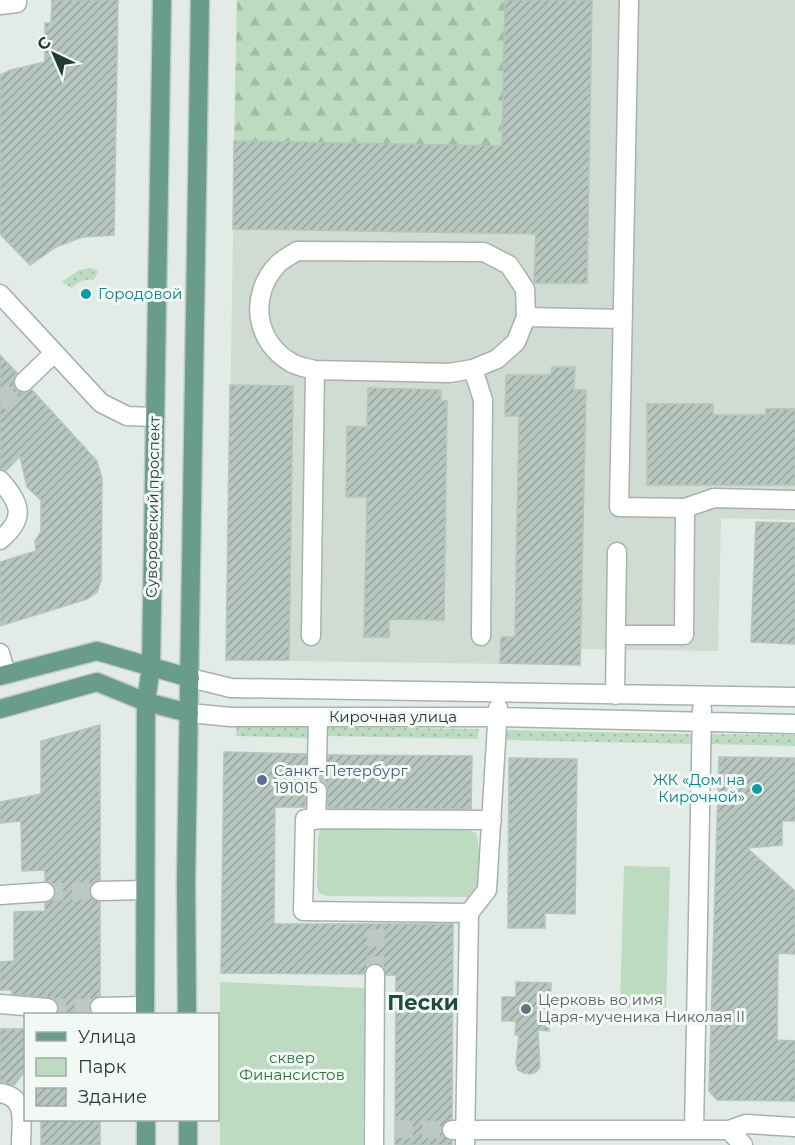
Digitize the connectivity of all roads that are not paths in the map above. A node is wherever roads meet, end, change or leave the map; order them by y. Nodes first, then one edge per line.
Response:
1 (17, 0) edge
2 (162, 0) edge
3 (200, 0) edge
4 (629, 0) edge
5 (0, 5) edge
6 (0, 294) edge
7 (526, 317) junction
8 (623, 319) junction
9 (54, 353) junction
10 (472, 369) junction
11 (315, 370) junction
12 (24, 381) tunnel mouth
13 (155, 417) junction
14 (0, 480) edge
15 (795, 500) edge
16 (685, 508) junction
17 (0, 540) edge
18 (617, 552) dead end
19 (616, 634) junction
20 (311, 636) dead end
21 (481, 636) dead end
22 (0, 653) edge
23 (151, 667) junction
24 (3, 675) edge
25 (190, 678) junction
26 (499, 694) junction
27 (615, 695) junction
28 (702, 696) junction
29 (795, 698) edge
30 (146, 702) junction
31 (0, 709) edge
32 (189, 713) junction
33 (318, 717) junction
34 (498, 717) junction
35 (701, 722) junction
36 (795, 724) edge
37 (317, 764) tunnel mouth
38 (317, 791) tunnel mouth
39 (316, 820) junction
40 (492, 820) junction
41 (145, 890) junction
42 (100, 891) tunnel mouth
43 (45, 892) tunnel mouth
44 (0, 895) edge
45 (469, 913) junction
46 (375, 974) tunnel mouth
47 (0, 1004) edge
48 (100, 1007) tunnel mouth
49 (48, 1008) dead end
50 (146, 1010) edge
51 (187, 1013) edge
52 (0, 1093) edge
53 (24, 1107) edge
54 (146, 1121) edge
55 (188, 1121) edge
56 (795, 1127) edge
57 (694, 1130) junction
58 (729, 1130) junction
59 (461, 1135) edge
60 (21, 1145) edge
61 (146, 1145) edge
62 (188, 1145) edge
63 (374, 1145) edge
64 (743, 1145) edge

1 - 5 street
2 - 13 main road, Суворовский проспект
3 - 25 main road
4 - 8 street
6 - 9 street
7 - 8 street
7 - 10 street
7 - 11 street
8 - 16 street
9 - 12 street
9 - 13 street
10 - 11 street
10 - 21 street
11 - 20 street
13 - 23 main road, Суворовский проспект
14 - 17 street
15 - 16 street
16 - 19 street
18 - 19 street
19 - 27 street
22 - 24 street
23 - 24 main road, Кирочная улица
23 - 25 main road, Кирочная улица
23 - 30 main road, Суворовский проспект
25 - 26 street, Кирочная улица
25 - 32 main road
26 - 27 street, Кирочная улица
26 - 34 street
27 - 28 street, Кирочная улица
28 - 29 street, Кирочная улица
28 - 35 street
30 - 31 main road, Кирочная улица
30 - 32 main road, Кирочная улица
30 - 41 main road, Суворовский проспект
32 - 33 street, Кирочная улица
32 - 51 main road
33 - 34 street, Кирочная улица
33 - 37 street
34 - 35 street, Кирочная улица
34 - 40 street
35 - 36 street, Кирочная улица
35 - 57 street
38 - 39 street
39 - 40 street
39 - 45 street
40 - 45 street
41 - 42 street
41 - 50 main road, Суворовский проспект
43 - 44 street
45 - 59 street
46 - 63 street
47 - 49 street
48 - 50 street
52 - 53 street
53 - 60 street
54 - 61 main road
55 - 62 main road
56 - 58 street
57 - 58 street
57 - 59 street
58 - 64 street

